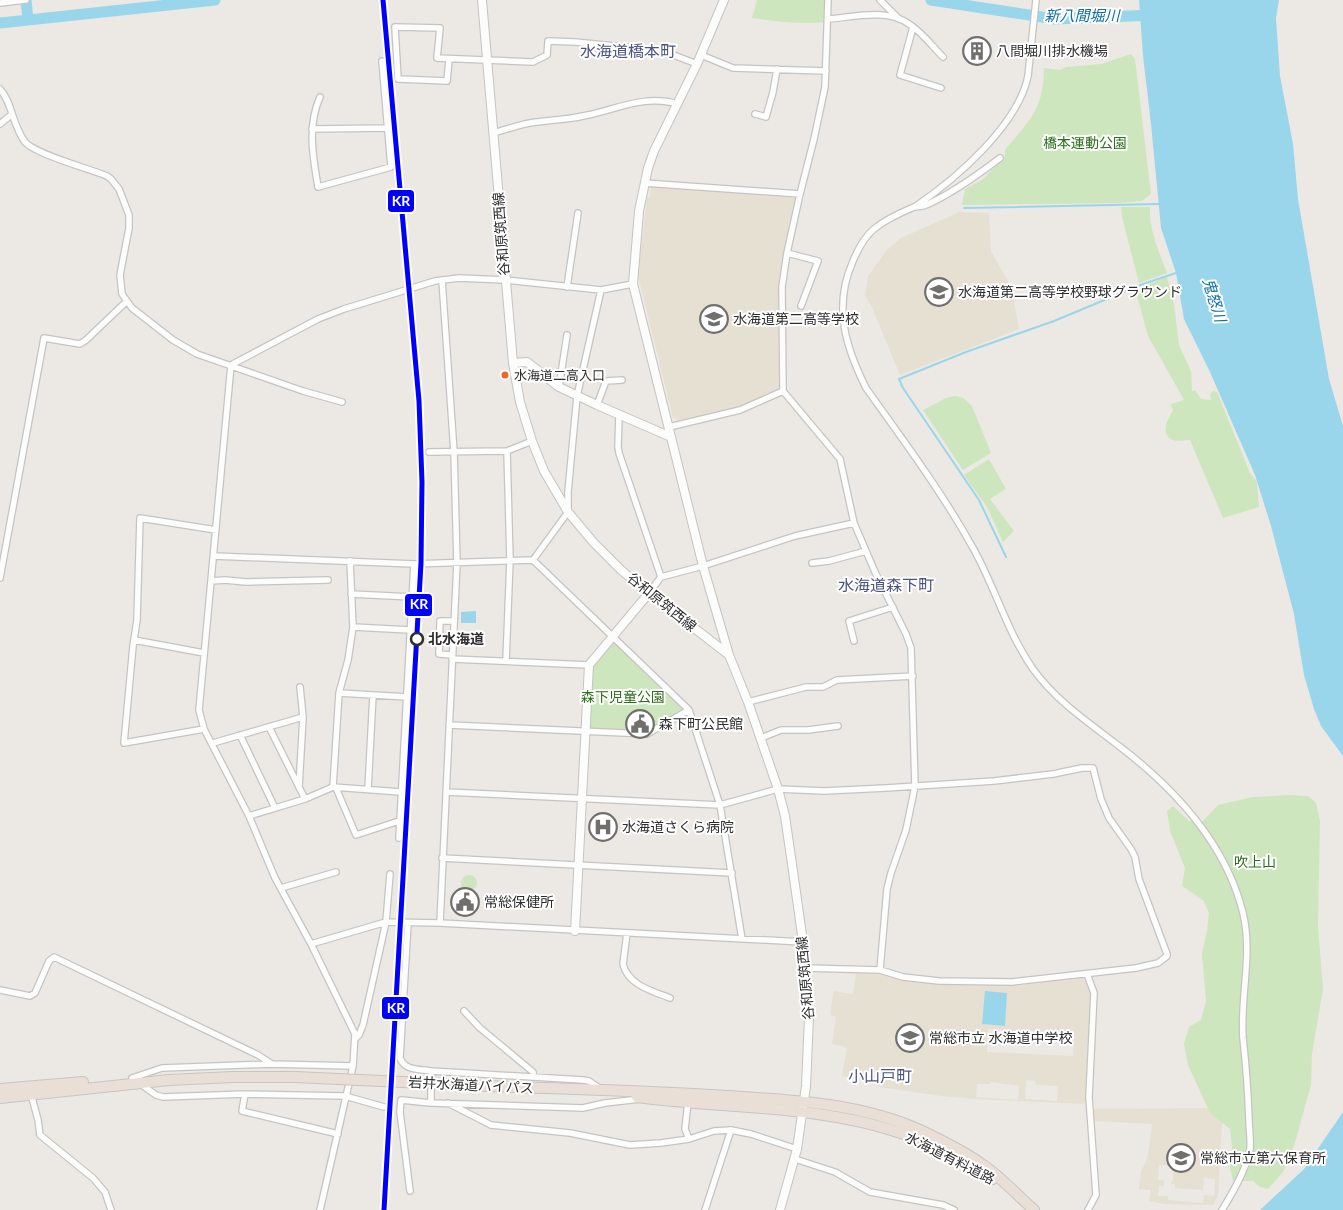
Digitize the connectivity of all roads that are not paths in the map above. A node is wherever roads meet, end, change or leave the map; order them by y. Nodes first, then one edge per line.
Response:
1 (26, 0) edge
2 (482, 0) edge
3 (724, 0) edge
4 (828, 0) edge
5 (880, 0) edge
6 (1036, 1) edge
7 (0, 2) edge
8 (898, 18) junction
9 (828, 19) junction
10 (914, 27) junction
11 (701, 55) junction
12 (943, 57) dead end
13 (449, 60) junction
14 (382, 61) dead end
15 (487, 61) junction
16 (697, 64) junction
17 (776, 69) junction
18 (826, 71) junction
19 (941, 88) dead end
20 (0, 89) edge
21 (320, 98) dead end
22 (677, 104) junction
23 (755, 114) dead end
24 (11, 116) junction
25 (0, 124) edge
26 (388, 128) junction
27 (312, 129) junction
28 (493, 133) junction
29 (1000, 158) dead end
30 (644, 183) junction
31 (800, 194) junction
32 (914, 207) junction
33 (578, 213) dead end
34 (787, 253) junction
35 (442, 280) junction
36 (505, 280) junction
37 (633, 284) junction
38 (567, 287) junction
39 (601, 290) junction
40 (127, 301) junction
41 (801, 306) dead end
42 (567, 335) dead end
43 (513, 363) junction
44 (231, 365) junction
45 (622, 380) dead end
46 (559, 387) junction
47 (783, 391) junction
48 (577, 396) junction
49 (342, 402) dead end
50 (597, 405) junction
51 (619, 415) junction
52 (669, 427) junction
53 (671, 438) junction
54 (532, 441) junction
55 (507, 451) junction
56 (429, 452) dead end
57 (454, 452) junction
58 (568, 512) junction
59 (854, 523) junction
60 (216, 530) junction
61 (866, 551) junction
62 (214, 556) junction
63 (510, 560) junction
64 (533, 560) junction
65 (350, 561) junction
66 (456, 562) junction
67 (812, 563) dead end
68 (414, 564) junction
69 (703, 566) junction
70 (661, 577) junction
71 (0, 578) edge
72 (328, 580) dead end
73 (211, 581) junction
74 (648, 593) junction
75 (351, 594) junction
76 (412, 597) junction
77 (893, 607) junction
78 (454, 621) junction
79 (353, 627) junction
80 (410, 630) junction
81 (612, 636) junction
82 (134, 640) junction
83 (854, 641) dead end
84 (204, 653) junction
85 (729, 655) junction
86 (452, 657) junction
87 (506, 661) junction
88 (589, 665) junction
89 (913, 676) junction
90 (300, 687) dead end
91 (339, 693) junction
92 (373, 695) junction
93 (407, 697) junction
94 (748, 702) junction
95 (690, 710) junction
96 (303, 717) junction
97 (448, 725) junction
98 (838, 726) dead end
99 (269, 727) junction
100 (204, 729) junction
101 (585, 731) junction
102 (240, 735) junction
103 (761, 738) junction
104 (213, 744) junction
105 (916, 786) junction
106 (299, 787) junction
107 (335, 788) junction
108 (368, 789) junction
109 (778, 789) junction
110 (401, 792) junction
111 (446, 792) junction
112 (305, 799) junction
113 (582, 799) junction
114 (720, 805) junction
115 (275, 808) junction
116 (249, 816) junction
117 (399, 822) junction
118 (399, 838) dead end
119 (442, 858) junction
120 (579, 865) junction
121 (336, 872) dead end
122 (732, 873) junction
123 (390, 874) dead end
124 (281, 888) junction
125 (386, 922) junction
126 (408, 923) junction
127 (440, 923) junction
128 (575, 931) junction
129 (627, 933) junction
130 (742, 939) junction
131 (803, 942) junction
132 (311, 944) junction
133 (805, 968) junction
134 (880, 970) junction
135 (1087, 974) junction
136 (0, 990) edge
137 (670, 998) dead end
138 (464, 1011) dead end
139 (356, 1038) junction
140 (272, 1064) junction
141 (353, 1066) junction
142 (432, 1071) junction
143 (533, 1076) junction
144 (135, 1080) junction
145 (0, 1089) edge
146 (586, 1090) junction
147 (31, 1091) junction
148 (603, 1091) junction
149 (245, 1094) junction
150 (345, 1096) junction
151 (0, 1098) edge
152 (688, 1098) junction
153 (650, 1099) junction
154 (430, 1103) junction
155 (448, 1103) junction
156 (803, 1106) junction
157 (384, 1107) dead end
158 (731, 1130) junction
159 (338, 1134) junction
160 (689, 1139) junction
161 (797, 1149) junction
162 (795, 1159) junction
163 (410, 1191) dead end
164 (111, 1210) edge
165 (320, 1210) edge
166 (705, 1210) edge
167 (780, 1210) edge
168 (954, 1210) edge
169 (1034, 1210) edge
170 (1088, 1210) edge
171 (1222, 1210) edge

1 - 7 street
2 - 15 main road, 谷和原筑西線
3 - 11 main road
4 - 9 street
5 - 8 street
6 - 32 street
8 - 9 street
8 - 10 street
9 - 18 street
10 - 12 street
10 - 19 street
11 - 16 main road
11 - 17 street
13 - 13 street
13 - 15 street
14 - 26 street
15 - 16 street
15 - 28 main road, 谷和原筑西線
16 - 22 main road
17 - 18 street
17 - 23 street
18 - 31 street
20 - 24 street
21 - 27 street
22 - 28 street
22 - 30 main road
24 - 25 street
24 - 40 street
26 - 27 street
26 - 27 street
28 - 36 main road, 谷和原筑西線
29 - 32 street
30 - 31 street
30 - 37 main road
31 - 34 street
32 - 171 street
33 - 38 street
34 - 41 street
34 - 47 street
35 - 36 street
35 - 44 street
35 - 57 street
36 - 38 street
36 - 43 main road, 谷和原筑西線
37 - 39 street
37 - 52 main road
38 - 39 street
39 - 48 street
40 - 44 street
40 - 71 street
42 - 46 street
43 - 46 main road
43 - 54 main road, 谷和原筑西線
44 - 49 street
44 - 60 street
45 - 50 street
46 - 48 main road
47 - 52 street
47 - 59 street
48 - 50 main road
48 - 58 street
50 - 51 main road
51 - 53 main road
51 - 70 street
52 - 53 main road
53 - 69 main road
54 - 55 street
54 - 58 main road, 谷和原筑西線
55 - 57 street
55 - 63 street
56 - 57 street
57 - 66 street
58 - 64 street
58 - 74 main road, 谷和原筑西線
59 - 61 street
59 - 69 street
60 - 62 street
60 - 82 street
61 - 67 street
61 - 77 street
62 - 65 street
62 - 73 street
63 - 64 street
63 - 66 street
63 - 87 street
64 - 81 street
65 - 68 street
65 - 75 street
66 - 68 street
66 - 78 street
68 - 76 street
69 - 70 street
69 - 85 main road
70 - 74 street
72 - 73 street
73 - 84 street
74 - 81 main road
74 - 85 main road, 谷和原筑西線
75 - 76 street
75 - 79 street
76 - 80 street
77 - 83 street
77 - 89 street
78 - 86 street
78 - 86 street
79 - 80 street
79 - 91 street
80 - 93 street
81 - 88 main road
81 - 95 street
82 - 84 street
82 - 100 street
84 - 100 street
85 - 94 main road, 谷和原筑西線
86 - 87 street
86 - 97 street
87 - 88 street
88 - 101 main road
89 - 94 street
89 - 105 street
90 - 96 street
91 - 92 street
91 - 107 street
92 - 93 street
92 - 108 street
93 - 110 street
94 - 103 main road, 谷和原筑西線
95 - 101 street
95 - 114 street
96 - 99 street
96 - 106 street
97 - 101 street
97 - 111 street
98 - 103 street
99 - 102 street
99 - 106 street
100 - 104 street
101 - 113 main road
102 - 104 street
102 - 115 street
103 - 109 main road, 谷和原筑西線
104 - 116 street
105 - 109 street
105 - 134 street
105 - 135 street
106 - 112 street
107 - 108 street
107 - 112 street
107 - 117 street
108 - 110 street
109 - 114 street
109 - 131 main road, 谷和原筑西線
110 - 117 street
111 - 113 street
111 - 119 street
112 - 115 street
113 - 114 street
113 - 120 main road
114 - 122 street
115 - 116 street
116 - 124 street
117 - 118 street
119 - 120 street
119 - 127 street
120 - 122 street
120 - 128 main road
121 - 124 street
122 - 130 street
123 - 125 street
124 - 132 street
125 - 126 street
125 - 132 street
125 - 139 street
126 - 127 street
126 - 142 street
127 - 128 street
128 - 129 street
129 - 130 street
129 - 137 street
130 - 131 street
131 - 133 main road, 谷和原筑西線
132 - 139 street
133 - 134 street
133 - 156 main road, 谷和原筑西線
134 - 135 street
135 - 170 street
136 - 140 street
138 - 143 street
139 - 141 street
140 - 141 street
140 - 144 street
141 - 150 street
142 - 143 street
142 - 154 street
143 - 148 street
144 - 146 highway, 岩井水海道バイパス, bridge
144 - 147 highway, 岩井水海道バイパス
144 - 149 street
145 - 147 highway, 岩井水海道バイパス
146 - 148 highway, 岩井水海道バイパス
146 - 153 highway, 岩井水海道バイパス
147 - 151 highway, 岩井水海道バイパス
147 - 164 street
148 - 152 highway, 岩井水海道バイパス
149 - 150 street
149 - 159 street
150 - 157 street
150 - 159 street
152 - 153 highway, 岩井水海道バイパス
152 - 156 highway, 岩井水海道バイパス
152 - 160 street
153 - 155 street
154 - 155 street
154 - 163 street
155 - 160 street
156 - 161 main road, 谷和原筑西線
156 - 169 highway, 水海道有料道路
158 - 160 street
158 - 161 street
158 - 166 street
159 - 165 street
161 - 162 main road, 谷和原筑西線
162 - 167 main road, 谷和原筑西線
162 - 168 street

